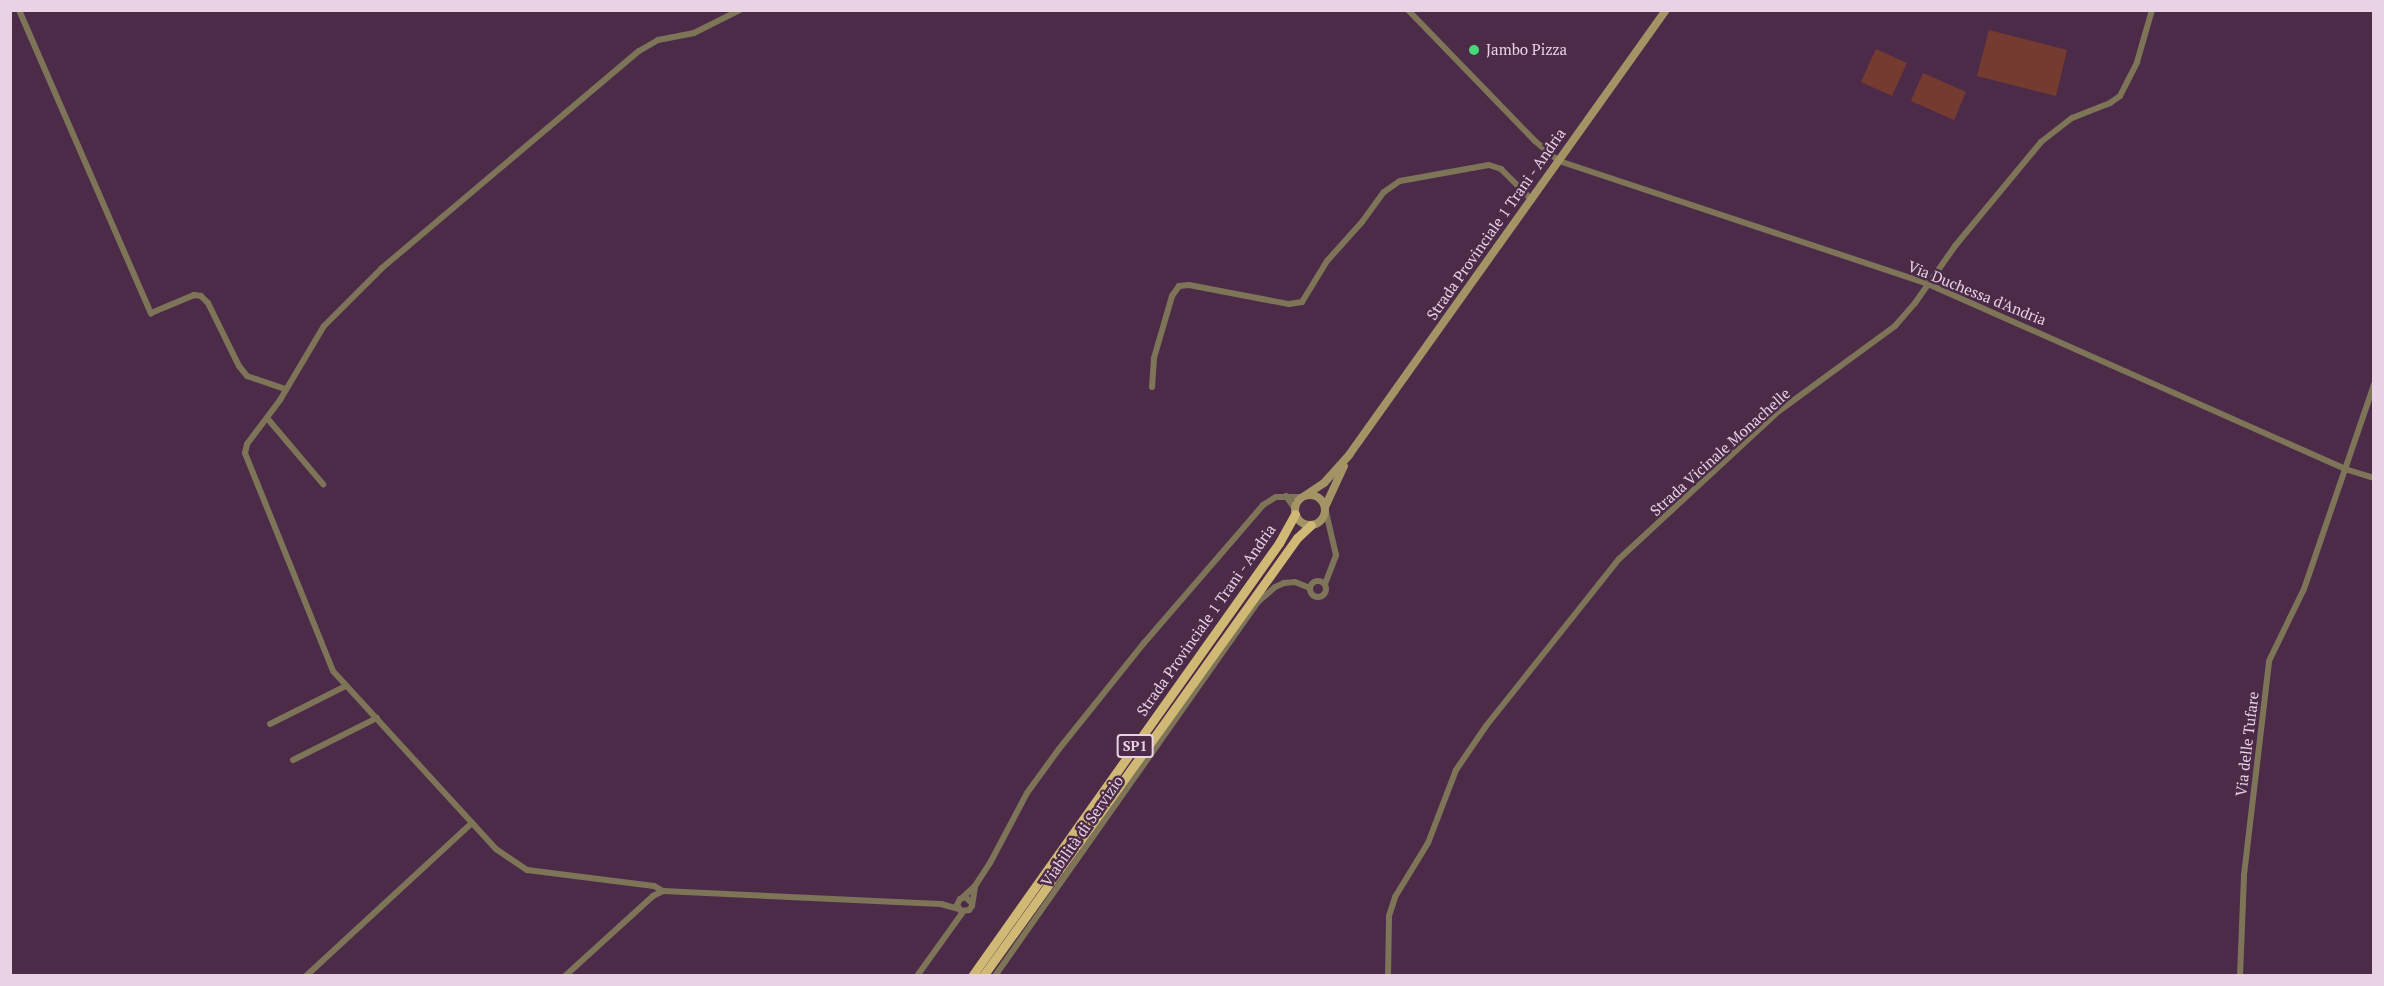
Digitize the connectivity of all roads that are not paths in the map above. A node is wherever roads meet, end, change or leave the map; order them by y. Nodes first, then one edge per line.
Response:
1 (19, 10) edge
2 (740, 10) edge
3 (1408, 10) edge
4 (1666, 10) edge
5 (2152, 10) edge
6 (1559, 161) junction
7 (1532, 200) junction
8 (1928, 284) junction
9 (2373, 384) edge
10 (1152, 387) dead end
11 (285, 389) junction
12 (267, 418) junction
13 (1349, 455) junction
14 (2345, 469) junction
15 (2373, 478) edge
16 (323, 484) dead end
17 (1286, 496) junction
18 (1304, 496) junction
19 (1325, 509) junction
20 (1295, 512) junction
21 (1311, 525) junction
22 (1325, 584) junction
23 (1310, 588) junction
24 (346, 686) junction
25 (377, 718) junction
26 (270, 724) dead end
27 (293, 760) dead end
28 (472, 823) junction
29 (975, 886) junction
30 (663, 891) junction
31 (960, 899) junction
32 (972, 903) junction
33 (941, 904) junction
34 (961, 911) junction
35 (306, 975) edge
36 (566, 975) edge
37 (918, 975) edge
38 (972, 975) edge
39 (983, 975) edge
40 (995, 975) edge
41 (1388, 975) edge
42 (2240, 975) edge

1 - 11 street
2 - 11 street
3 - 6 street
4 - 6 main road, Strada Provinciale 1 Trani - Andria / SP1
5 - 8 street, Strada Vicinale Monachelle
6 - 7 main road, Strada Provinciale 1 Trani - Andria / SP1
6 - 8 street, Via Duchessa d'Andria
7 - 10 street
7 - 13 main road, Strada Provinciale 1 Trani - Andria / SP1
8 - 14 street, Via Duchessa d'Andria
8 - 41 street, Strada Vicinale Monachelle
9 - 14 street
11 - 12 street
12 - 16 street
12 - 24 street
13 - 18 main road, Strada Provinciale 1 Trani - Andria / SP1
13 - 19 main road, Strada Provinciale 1 Trani - Andria / SP1
14 - 15 street, Via Duchessa d'Andria
14 - 42 street, Via delle Tufare
17 - 18 street
17 - 20 street
17 - 29 street
18 - 19 main road
18 - 20 main road, Strada Provinciale 1 Trani - Andria / SP1
19 - 21 main road, Strada Provinciale 1 Trani - Andria / SP1
19 - 22 street
20 - 21 main road, Strada Provinciale 1 Trani - Andria
20 - 38 highway, Strada Provinciale 1 Trani - Andria / SP1
21 - 39 highway, Strada Provinciale 1 Trani - Andria / SP1
22 - 23 street
22 - 23 street
23 - 40 street, Viabilità di Servizio
24 - 25 street
24 - 26 street
25 - 27 street
25 - 28 street
28 - 30 street
28 - 35 street
29 - 31 street
29 - 32 street
30 - 33 street
30 - 36 street
31 - 32 street
31 - 33 street
31 - 34 street
32 - 34 street
33 - 34 street
34 - 37 street

